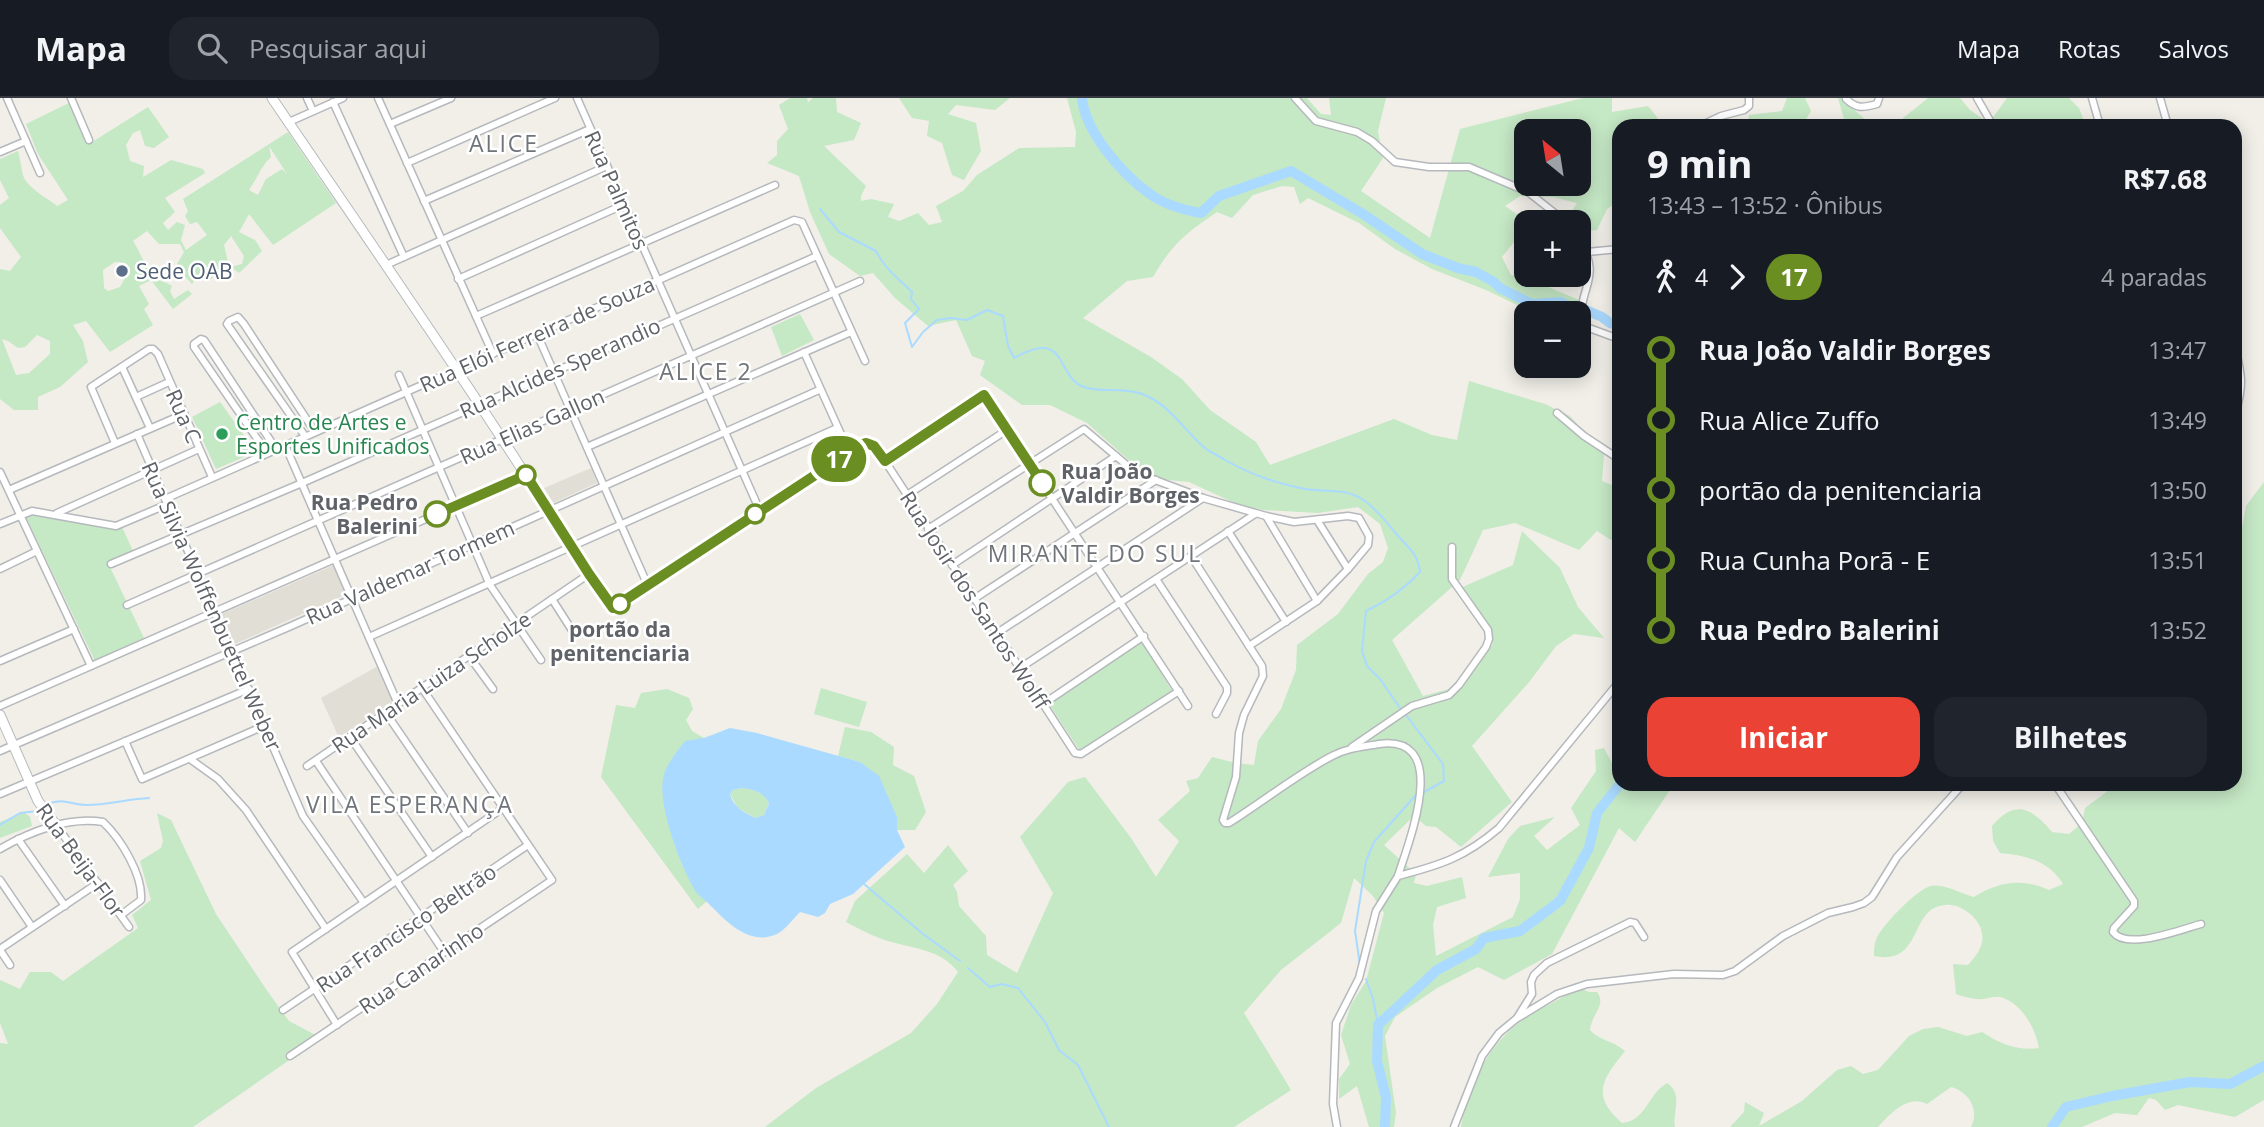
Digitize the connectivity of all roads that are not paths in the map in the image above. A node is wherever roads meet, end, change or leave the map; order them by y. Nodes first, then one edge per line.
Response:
1 (7, 98) edge
2 (71, 98) edge
3 (272, 98) edge
4 (307, 98) edge
5 (343, 98) edge
6 (379, 98) edge
7 (451, 98) edge
8 (555, 98) edge
9 (577, 98) edge
10 (1295, 98) edge
11 (1749, 98) edge
12 (1879, 98) edge
13 (1977, 98) edge
14 (2092, 98) edge
15 (2160, 98) edge
16 (1846, 99) edge
17 (333, 102) junction
18 (313, 111) junction
19 (1715, 119) edge
20 (1989, 119) edge
21 (2098, 119) edge
22 (2166, 119) edge
23 (289, 122) junction
24 (390, 124) junction
25 (590, 129) junction
26 (89, 139) dead end
27 (26, 141) junction
28 (0, 152) edge
29 (407, 163) junction
30 (607, 166) junction
31 (40, 173) dead end
32 (775, 185) dead end
33 (424, 201) junction
34 (623, 205) junction
35 (1551, 210) edge
36 (442, 240) junction
37 (640, 244) junction
38 (1612, 250) edge
39 (1591, 252) edge
40 (817, 256) junction
41 (404, 257) junction
42 (386, 265) junction
43 (458, 279) junction
44 (658, 280) junction
45 (860, 281) dead end
46 (1588, 287) edge
47 (834, 293) junction
48 (476, 316) junction
49 (674, 318) junction
50 (851, 331) junction
51 (537, 334) junction
52 (1612, 337) edge
53 (804, 352) junction
54 (493, 354) junction
55 (691, 356) junction
56 (865, 361) dead end
57 (122, 367) junction
58 (457, 370) junction
59 (554, 372) junction
60 (2242, 374) edge
61 (399, 375) dead end
62 (169, 382) junction
63 (819, 390) junction
64 (406, 392) junction
65 (708, 393) junction
66 (2242, 394) edge
67 (136, 397) junction
68 (480, 404) junction
69 (570, 409) junction
70 (1557, 412) dead end
71 (184, 414) junction
72 (150, 428) junction
73 (837, 428) junction
74 (423, 429) junction
75 (1007, 430) junction
76 (315, 432) junction
77 (725, 432) junction
78 (137, 434) junction
79 (305, 436) junction
80 (503, 439) junction
81 (115, 443) junction
82 (870, 443) joint
83 (285, 445) junction
84 (587, 447) junction
85 (199, 449) junction
86 (276, 449) junction
87 (267, 453) junction
88 (849, 453) junction
89 (1116, 456) junction
90 (1612, 456) edge
91 (885, 461) junction
92 (1030, 464) junction
93 (439, 467) junction
94 (152, 469) junction
95 (742, 470) junction
96 (1, 475) edge
97 (526, 475) junction
98 (212, 477) junction
99 (1156, 480) junction
100 (302, 483) junction
101 (604, 485) junction
102 (9, 490) junction
103 (907, 495) junction
104 (1052, 498) junction
105 (1203, 498) junction
106 (167, 501) junction
107 (456, 506) junction
108 (548, 510) junction
109 (760, 511) junction
110 (21, 514) junction
111 (56, 514) junction
112 (1255, 514) junction
113 (1266, 516) junction
114 (318, 520) junction
115 (1317, 520) junction
116 (621, 523) junction
117 (0, 524) edge
118 (928, 530) junction
119 (1228, 531) junction
120 (1075, 533) junction
121 (181, 534) junction
122 (472, 545) junction
123 (572, 547) junction
124 (1452, 547) dead end
125 (37, 551) junction
126 (1191, 555) junction
127 (335, 559) junction
128 (111, 564) dead end
129 (952, 565) junction
130 (1098, 568) junction
131 (0, 569) edge
132 (1348, 569) junction
133 (198, 573) junction
134 (589, 574) junction
135 (1156, 579) junction
136 (489, 584) junction
137 (648, 586) junction
138 (352, 598) junction
139 (552, 599) junction
140 (974, 599) junction
141 (1317, 600) junction
142 (1121, 602) junction
143 (127, 605) dead end
144 (215, 611) junction
145 (1286, 622) junction
146 (515, 624) junction
147 (74, 629) junction
148 (997, 633) junction
149 (575, 635) dead end
150 (1144, 636) junction
151 (369, 637) junction
152 (1249, 646) junction
153 (232, 650) junction
154 (469, 656) junction
155 (0, 660) edge
156 (541, 660) dead end
157 (91, 666) junction
158 (1020, 668) junction
159 (422, 688) junction
160 (249, 689) junction
161 (493, 689) dead end
162 (1179, 691) junction
163 (1612, 691) edge
164 (398, 704) junction
165 (1043, 704) junction
166 (0, 706) edge
167 (1188, 706) dead end
168 (386, 713) junction
169 (1216, 714) dead end
170 (0, 715) edge
171 (264, 726) junction
172 (350, 737) junction
173 (125, 741) junction
174 (13, 745) junction
175 (1350, 748) junction
176 (0, 751) edge
177 (190, 759) junction
178 (316, 761) junction
179 (307, 766) dead end
180 (29, 782) junction
181 (1956, 791) edge
182 (2061, 791) edge
183 (0, 794) edge
184 (503, 808) junction
185 (56, 824) junction
186 (468, 833) junction
187 (18, 839) junction
188 (528, 845) junction
189 (0, 849) edge
190 (432, 857) junction
191 (1398, 876) junction
192 (0, 880) edge
193 (396, 881) junction
194 (98, 883) junction
195 (363, 903) junction
196 (65, 906) junction
197 (121, 915) junction
198 (421, 918) junction
199 (2201, 924) dead end
200 (32, 927) junction
201 (130, 927) dead end
202 (326, 929) junction
203 (1644, 937) dead end
204 (0, 950) edge
205 (444, 953) junction
206 (10, 965) dead end
207 (315, 989) junction
208 (283, 1010) dead end
209 (1516, 1019) junction
210 (337, 1025) junction
211 (290, 1056) dead end
212 (1337, 1127) edge
213 (1454, 1127) edge

1 - 27 street
2 - 26 street
3 - 23 street
4 - 18 street
5 - 17 street
6 - 24 street
7 - 24 street
8 - 29 street
9 - 25 street, Rua Palmitos
10 - 35 street
11 - 19 street
12 - 16 street
13 - 20 street
14 - 21 street
15 - 22 street
17 - 18 street
17 - 41 street
18 - 23 street
23 - 42 street
24 - 29 street
25 - 30 street, Rua Palmitos
25 - 33 street
27 - 28 street
27 - 31 street
29 - 33 street
30 - 34 street, Rua Palmitos
30 - 36 street
32 - 37 street
33 - 36 street
34 - 37 street, Rua Palmitos
34 - 43 street
36 - 41 street
36 - 43 street
37 - 44 street, Rua Palmitos
37 - 48 street
38 - 39 street
40 - 44 street, Rua Elói Ferreira de Souza
40 - 47 street
40 - 49 street, Rua Alcides Sperandio
41 - 42 street
42 - 58 street
43 - 48 street
44 - 49 street, Rua Palmitos
44 - 51 street, Rua Elói Ferreira de Souza
45 - 47 street, Rua Elias Gallon
46 - 52 street
47 - 50 street
47 - 55 street, Rua Elias Gallon
48 - 54 street
49 - 55 street, Rua Palmitos
49 - 59 street, Rua Alcides Sperandio
50 - 53 street
50 - 56 street
51 - 54 street, Rua Elói Ferreira de Souza
51 - 59 street
53 - 63 street
53 - 65 street
54 - 58 street, Rua Elói Ferreira de Souza
55 - 65 street, Rua Palmitos
55 - 69 street, Rua Elias Gallon
57 - 62 street, Rua C
57 - 67 street
57 - 81 street
58 - 64 street, Rua Elói Ferreira de Souza
58 - 68 street
59 - 68 street, Rua Alcides Sperandio
59 - 69 street
60 - 66 street
61 - 64 street
62 - 67 street
62 - 71 street, Rua C
63 - 73 street
63 - 77 street, Rua Valdemar Tormem
64 - 74 street
64 - 76 street, Rua Elói Ferreira de Souza
65 - 77 street, Rua Palmitos
65 - 84 street
67 - 72 street
68 - 74 street, Rua Alcides Sperandio
68 - 80 street
69 - 80 street, Rua Elias Gallon
69 - 84 street
70 - 90 street
71 - 72 street
71 - 85 street, Rua C
72 - 78 street
73 - 88 street
73 - 95 street
74 - 93 street
74 - 100 street, Rua Alcides Sperandio
75 - 91 street
75 - 92 street
75 - 103 street
76 - 79 street, Rua Elói Ferreira de Souza
76 - 79 street
77 - 95 street, Rua Palmitos
77 - 101 street, Rua Valdemar Tormem
78 - 81 street
78 - 94 street, Rua Silvia Wolffenbuettel Weber
79 - 83 street, Rua Elói Ferreira de Souza
80 - 93 street, Rua Elias Gallon
80 - 97 street
81 - 102 street
82 - 88 street
82 - 91 street, Rua Josir dos Santos Wolff
83 - 86 street, Rua Elói Ferreira de Souza
83 - 100 street
84 - 101 street
85 - 94 street
85 - 98 street, Rua C
86 - 87 street, Rua Elói Ferreira de Souza
86 - 87 street
87 - 98 street, Rua Elói Ferreira de Souza
88 - 109 street
89 - 92 street
89 - 99 street
89 - 104 street
91 - 103 street, Rua Josir dos Santos Wolff
92 - 104 street
92 - 118 street
93 - 107 street
93 - 114 street, Rua Elias Gallon
94 - 106 street, Rua Silvia Wolffenbuettel Weber
94 - 111 street
95 - 109 street, Rua Palmitos
95 - 116 street
96 - 102 street
97 - 107 street
97 - 108 street
98 - 106 street, Rua Elói Ferreira de Souza
99 - 105 street
99 - 120 street
100 - 114 street
100 - 121 street, Rua Alcides Sperandio
101 - 108 street, Rua Valdemar Tormem
101 - 116 street
102 - 110 street
103 - 118 street, Rua Josir dos Santos Wolff
104 - 120 street
104 - 129 street
105 - 112 street
105 - 130 street
106 - 111 street, Rua Elói Ferreira de Souza
106 - 121 street, Rua Silvia Wolffenbuettel Weber
107 - 122 street
107 - 127 street
108 - 122 street, Rua Valdemar Tormem
108 - 123 street
109 - 137 street
110 - 111 street
110 - 117 street
110 - 125 street
112 - 113 street
112 - 119 street
113 - 115 street
113 - 141 street
114 - 127 street
114 - 133 street, Rua Elias Gallon
115 - 132 street
115 - 132 street
116 - 123 street
116 - 137 street
118 - 129 street, Rua Josir dos Santos Wolff
119 - 126 street
119 - 145 street
120 - 130 street
120 - 140 street
121 - 128 street, Rua Alcides Sperandio
121 - 133 street, Rua Silvia Wolffenbuettel Weber
122 - 136 street
122 - 138 street, Rua Valdemar Tormem
123 - 134 street
123 - 136 street
124 - 175 street
125 - 131 street
125 - 147 street
126 - 135 street
126 - 152 street
127 - 138 street
127 - 144 street
129 - 140 street, Rua Josir dos Santos Wolff
130 - 142 street
130 - 148 street
132 - 141 street
133 - 143 street, Rua Elias Gallon
133 - 144 street, Rua Silvia Wolffenbuettel Weber
134 - 137 street
134 - 139 street, Rua Maria Luiza Scholze
135 - 142 street
135 - 169 street
136 - 146 street
136 - 151 street
138 - 151 street
138 - 153 street, Rua Valdemar Tormem
139 - 146 street, Rua Maria Luiza Scholze
139 - 149 street
140 - 148 street, Rua Josir dos Santos Wolff
141 - 145 street
142 - 150 street
142 - 158 street
144 - 153 street, Rua Silvia Wolffenbuettel Weber
144 - 157 street
145 - 152 street
146 - 154 street, Rua Maria Luiza Scholze
146 - 156 street
147 - 155 street
147 - 157 street
148 - 158 street, Rua Josir dos Santos Wolff
150 - 162 street
150 - 165 street
151 - 164 street
152 - 175 street
153 - 160 street, Rua Silvia Wolffenbuettel Weber
153 - 174 street, Rua Valdemar Tormem
154 - 159 street, Rua Maria Luiza Scholze
154 - 161 street
157 - 166 street
158 - 165 street, Rua Josir dos Santos Wolff
159 - 164 street, Rua Maria Luiza Scholze
159 - 184 street
160 - 171 street, Rua Silvia Wolffenbuettel Weber
160 - 173 street
162 - 165 street, Rua Josir dos Santos Wolff
162 - 167 street
163 - 191 street
164 - 168 street, Rua Maria Luiza Scholze
168 - 172 street, Rua Maria Luiza Scholze
168 - 186 street
170 - 174 street, Rua Beija-Flor
171 - 177 street
171 - 195 street, Rua Silvia Wolffenbuettel Weber
172 - 178 street, Rua Maria Luiza Scholze
172 - 190 street
173 - 177 street
173 - 180 street
174 - 176 street, Rua Valdemar Tormem
174 - 180 street, Rua Beija-Flor
175 - 191 street
177 - 202 street
178 - 179 street, Rua Maria Luiza Scholze
178 - 193 street
180 - 183 street
180 - 185 street, Rua Beija-Flor
181 - 209 street
182 - 199 street
184 - 186 street
184 - 188 street
185 - 187 street
185 - 194 street, Rua Beija-Flor
185 - 197 street
186 - 190 street
187 - 189 street
187 - 196 street
188 - 198 street, Rua Francisco Beltrão
188 - 205 street, Rua Canarinho
190 - 193 street
191 - 212 street
192 - 200 street
193 - 195 street
193 - 198 street
194 - 196 street
194 - 197 street, Rua Beija-Flor
195 - 202 street
196 - 200 street
197 - 201 street, Rua Beija-Flor
198 - 205 street
198 - 207 street, Rua Francisco Beltrão
200 - 204 street
202 - 207 street
203 - 209 street
204 - 206 street
205 - 210 street, Rua Canarinho
207 - 208 street, Rua Francisco Beltrão
207 - 210 street
209 - 213 street
210 - 211 street, Rua Canarinho

